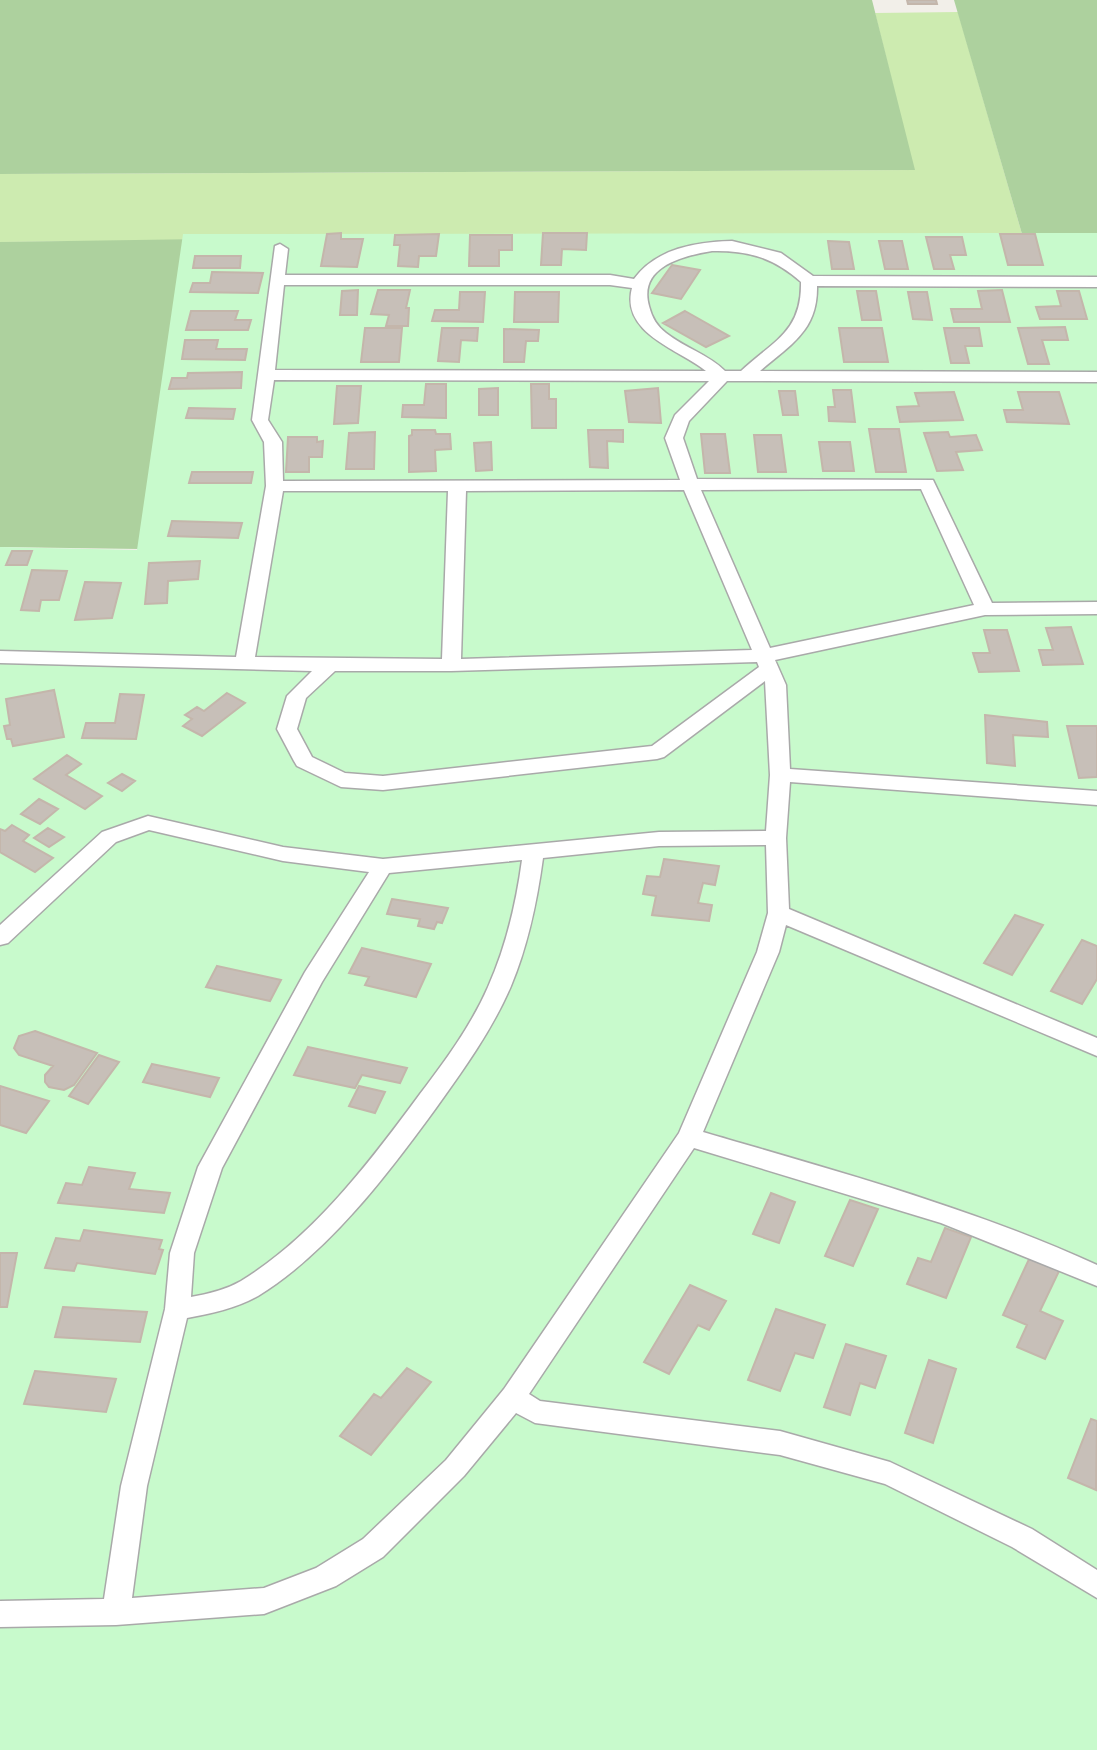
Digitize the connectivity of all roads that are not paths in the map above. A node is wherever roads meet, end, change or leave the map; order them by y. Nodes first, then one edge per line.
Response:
1 (280, 249) dead end
2 (278, 280) junction
3 (809, 281) junction
4 (1097, 282) edge
5 (638, 284) junction
6 (266, 375) junction
7 (722, 377) junction
8 (744, 377) junction
9 (1097, 377) edge
10 (457, 484) junction
11 (690, 484) junction
12 (275, 486) junction
13 (1097, 608) edge
14 (985, 609) junction
15 (0, 657) edge
16 (244, 663) junction
17 (766, 663) junction
18 (330, 665) junction
19 (451, 665) junction
20 (780, 775) junction
21 (1097, 798) edge
22 (776, 838) junction
23 (533, 852) junction
24 (383, 866) junction
25 (779, 913) junction
26 (0, 937) edge
27 (1097, 1047) edge
28 (690, 1137) junction
29 (1097, 1276) edge
30 (177, 1309) junction
31 (513, 1397) junction
32 (1097, 1585) edge
33 (116, 1612) junction
34 (0, 1614) edge

1 - 2 lane
2 - 5 lane
2 - 6 lane
3 - 4 lane
3 - 5 lane
3 - 8 lane
5 - 7 lane
6 - 7 lane
6 - 12 lane
7 - 8 lane
7 - 11 lane
8 - 9 lane
10 - 11 lane
10 - 12 lane
10 - 19 lane
11 - 14 lane
11 - 17 lane
12 - 16 lane
13 - 14 lane
14 - 17 lane
15 - 16 lane
16 - 18 lane
17 - 18 lane
17 - 19 lane
17 - 20 lane
18 - 19 lane
20 - 21 lane
20 - 22 lane
22 - 23 lane
22 - 25 lane
23 - 24 lane
23 - 30 lane
24 - 26 lane
24 - 30 lane
25 - 27 lane
25 - 28 lane
28 - 29 lane
28 - 31 lane
30 - 33 lane
31 - 32 lane
31 - 33 lane
33 - 34 lane

